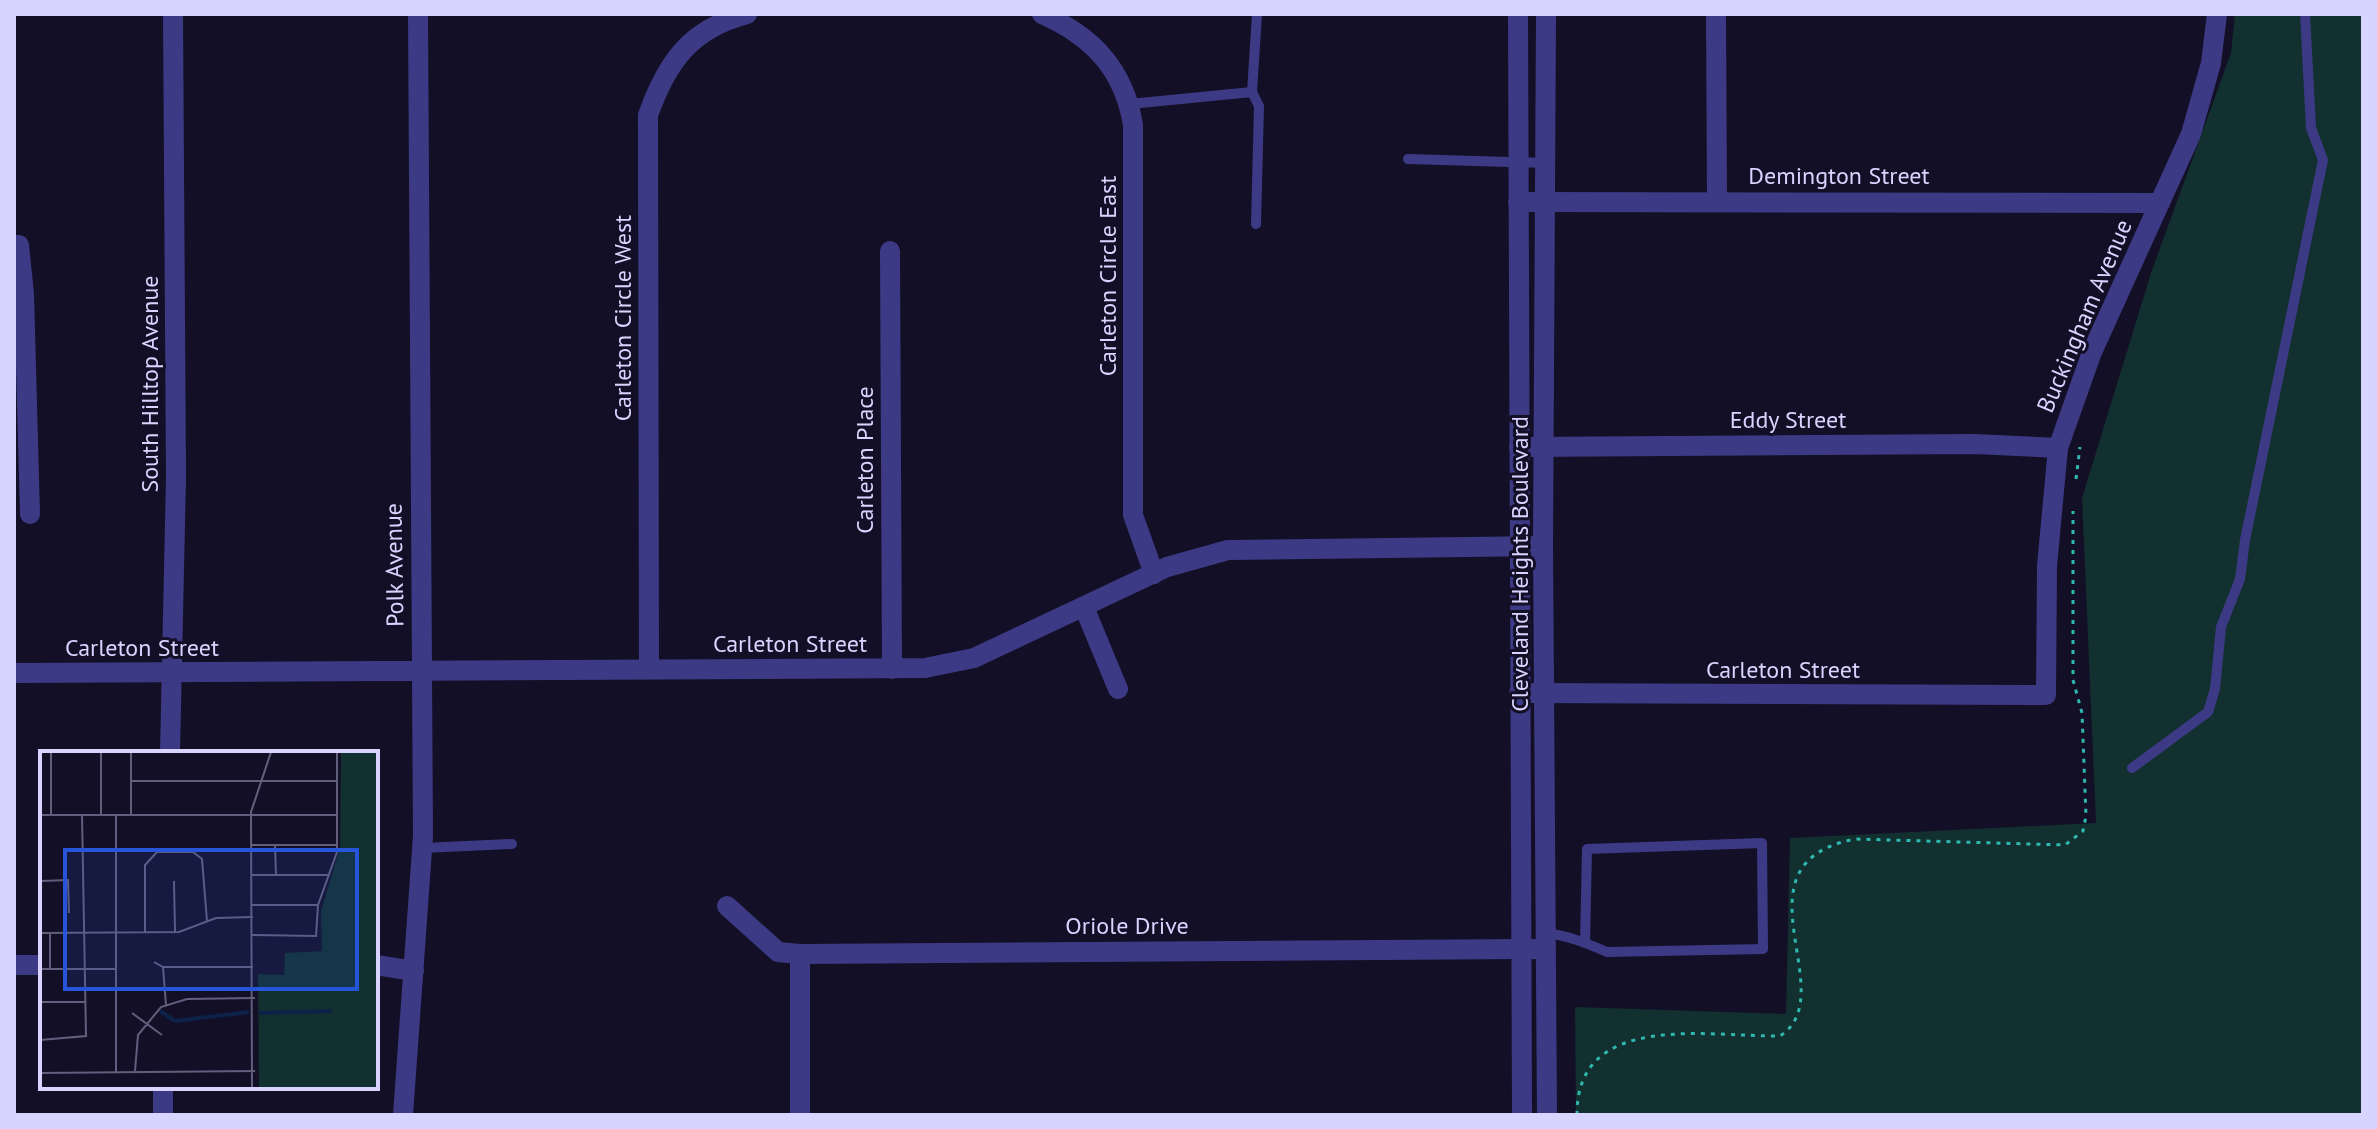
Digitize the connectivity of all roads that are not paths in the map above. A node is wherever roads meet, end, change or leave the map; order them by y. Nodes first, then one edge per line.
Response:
1 (173, 14) edge
2 (418, 14) edge
3 (747, 14) edge
4 (1042, 14) edge
5 (1257, 14) edge
6 (1518, 14) edge
7 (1546, 14) edge
8 (1716, 14) edge
9 (2217, 14) edge
10 (2305, 14) edge
11 (1252, 92) junction
12 (1130, 104) junction
13 (1408, 159) dead end
14 (1518, 162) junction
15 (1546, 163) junction
16 (1717, 201) junction
17 (1518, 202) junction
18 (1547, 202) junction
19 (2160, 203) junction
20 (1256, 224) dead end
21 (16, 245) edge
22 (890, 251) dead end
23 (1545, 446) junction
24 (1519, 447) junction
25 (2058, 448) junction
26 (30, 514) dead end
27 (1519, 546) junction
28 (1543, 546) junction
29 (1154, 574) junction
30 (1084, 607) junction
31 (649, 669) junction
32 (892, 669) junction
33 (421, 671) junction
34 (170, 672) junction
35 (14, 673) edge
36 (1118, 689) dead end
37 (1519, 693) junction
38 (1544, 694) junction
39 (2046, 695) joint
40 (170, 751) edge
41 (2132, 768) dead end
42 (512, 844) dead end
43 (423, 848) junction
44 (727, 906) dead end
45 (1544, 941) junction
46 (1585, 943) junction
47 (1519, 949) junction
48 (800, 954) junction
49 (14, 965) edge
50 (40, 965) edge
51 (378, 965) edge
52 (414, 971) junction
53 (163, 1089) edge
54 (163, 1115) edge
55 (403, 1115) edge
56 (800, 1115) edge
57 (1522, 1115) edge
58 (1547, 1115) edge

1 - 34 street, South Hilltop Avenue
2 - 33 street, Polk Avenue
3 - 31 street, Carleton Circle West
4 - 12 street, Carleton Circle East
5 - 11 lane
6 - 14 street, Cleveland Heights Boulevard
7 - 15 street, Cleveland Heights Boulevard
8 - 16 street
9 - 19 street, Buckingham Avenue
10 - 41 lane
11 - 12 lane
11 - 20 lane
12 - 29 street, Carleton Circle East
13 - 14 lane
14 - 15 lane
14 - 17 street, Cleveland Heights Boulevard
15 - 18 street, Cleveland Heights Boulevard
16 - 18 street, Demington Street
16 - 19 street, Demington Street
17 - 18 street, Demington Street
17 - 24 street, Cleveland Heights Boulevard
18 - 23 street, Cleveland Heights Boulevard
19 - 25 street, Buckingham Avenue
21 - 26 street
22 - 32 street, Carleton Place
23 - 24 street, Eddy Street
23 - 25 street, Eddy Street
23 - 28 street, Cleveland Heights Boulevard
24 - 27 street, Cleveland Heights Boulevard
25 - 39 street, Buckingham Avenue
27 - 28 street, Carleton Street
27 - 29 street, Carleton Street
27 - 37 street, Cleveland Heights Boulevard
28 - 38 street, Cleveland Heights Boulevard
29 - 30 street, Carleton Street
30 - 32 street, Carleton Street
30 - 36 street
31 - 32 street, Carleton Street
31 - 33 street, Carleton Street
33 - 34 street, Carleton Street
33 - 43 street, Polk Avenue
34 - 35 street, Carleton Street
34 - 40 street, South Hilltop Avenue
37 - 38 street, Carleton Street
37 - 47 street, Cleveland Heights Boulevard
38 - 39 street, Carleton Street
38 - 45 street, Cleveland Heights Boulevard
42 - 43 lane
43 - 52 street, Polk Avenue
44 - 48 street, Oriole Drive
45 - 46 lane
45 - 47 street, Oriole Drive
45 - 58 street, Cleveland Heights Boulevard
46 - 46 lane
47 - 48 street, Oriole Drive
47 - 57 street, Cleveland Heights Boulevard
48 - 56 street
49 - 50 street
51 - 52 street
52 - 55 street, Polk Avenue
53 - 54 street

